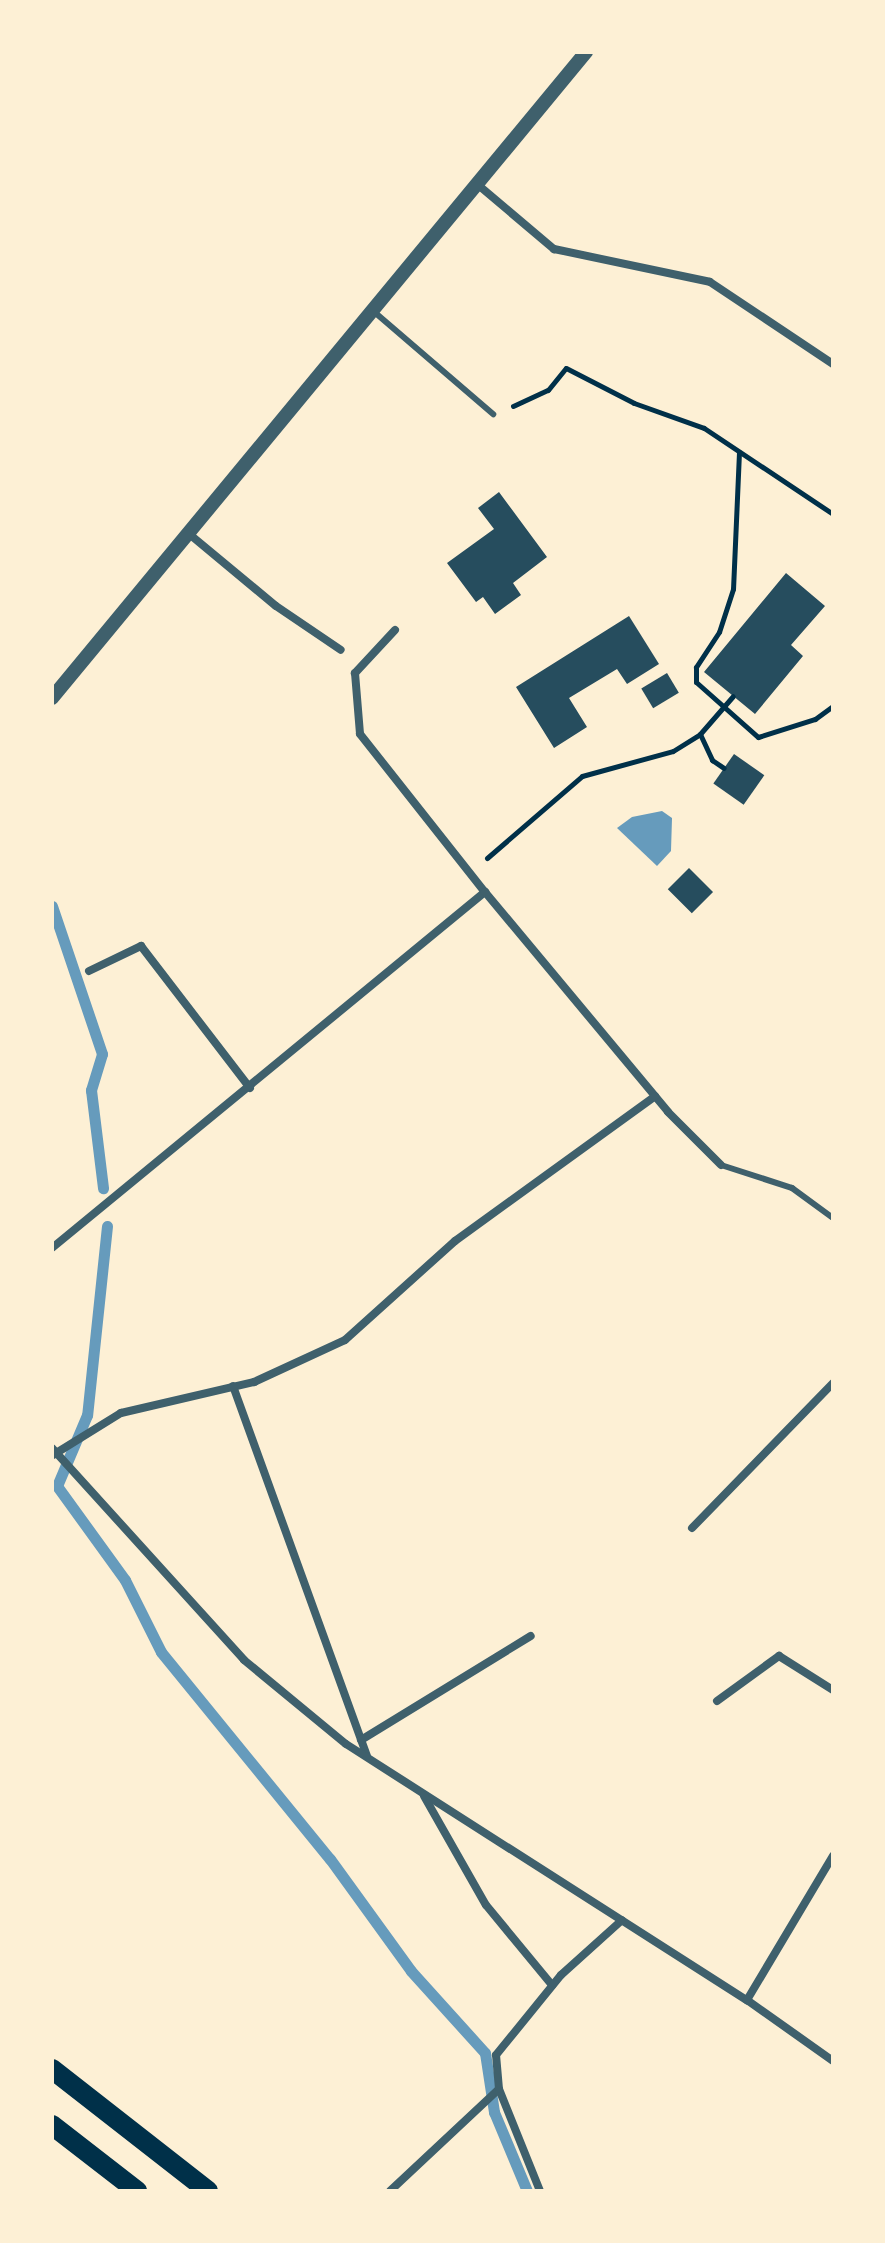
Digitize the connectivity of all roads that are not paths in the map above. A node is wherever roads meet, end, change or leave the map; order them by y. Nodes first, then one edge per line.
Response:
1 (586, 52) edge
2 (476, 183) junction
3 (372, 310) junction
4 (833, 364) edge
5 (493, 414) road end
6 (188, 533) junction
7 (395, 630) dead end
8 (341, 650) dead end
9 (52, 698) edge
10 (485, 892) junction
11 (89, 971) dead end
12 (250, 1088) junction
13 (655, 1096) junction
14 (721, 1165) joint
15 (833, 1218) edge
16 (52, 1248) edge
17 (833, 1383) edge
18 (233, 1386) junction
19 (54, 1452) edge
20 (692, 1528) dead end
21 (531, 1636) dead end
22 (833, 1690) edge
23 (717, 1701) dead end
24 (361, 1740) junction
25 (367, 1758) junction
26 (421, 1792) junction
27 (833, 1856) edge
28 (622, 1920) junction
29 (552, 1985) junction
30 (747, 2000) junction
31 (833, 2061) edge
32 (52, 2069) edge
33 (499, 2089) junction
34 (52, 2125) edge
35 (137, 2191) edge
36 (208, 2191) edge
37 (390, 2191) edge
38 (540, 2191) edge

1 - 2 street
2 - 3 street
2 - 4 street
3 - 5 lane
3 - 6 street
6 - 8 street
6 - 9 street
7 - 10 street
10 - 12 street
10 - 13 street
11 - 12 street
12 - 16 street
13 - 14 street
13 - 18 street
14 - 15 lane
17 - 20 street
18 - 19 street
18 - 24 street
19 - 25 street
21 - 24 street
22 - 23 street
24 - 25 street
25 - 26 street
26 - 28 street
26 - 29 street
27 - 30 street
28 - 29 street
28 - 30 street
29 - 33 street
30 - 31 street
32 - 36 main road
33 - 37 street
33 - 38 street
34 - 35 main road

